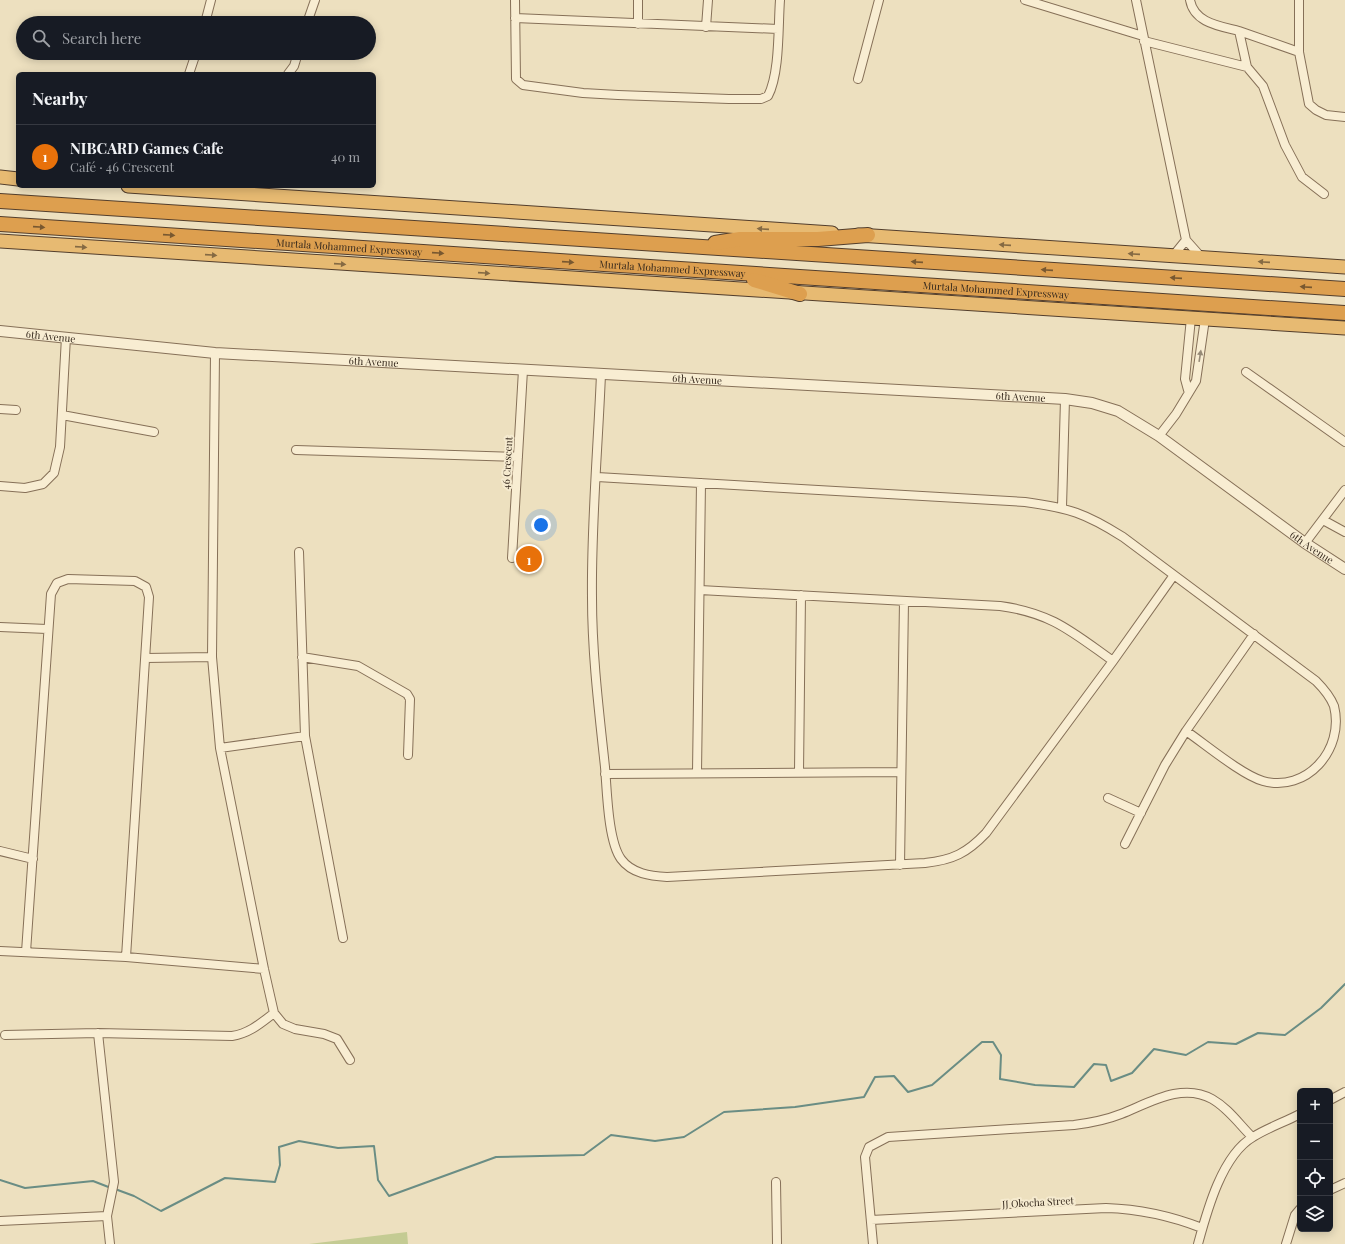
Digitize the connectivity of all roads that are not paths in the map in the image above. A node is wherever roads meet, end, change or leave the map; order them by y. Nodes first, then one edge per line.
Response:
1 (211, 0) edge
2 (315, 0) edge
3 (515, 0) edge
4 (638, 0) edge
5 (708, 0) edge
6 (780, 0) edge
7 (879, 0) edge
8 (1025, 0) edge
9 (1136, 0) edge
10 (1190, 0) edge
11 (1300, 0) edge
12 (206, 16) edge
13 (309, 16) edge
14 (515, 18) junction
15 (638, 24) junction
16 (706, 27) junction
17 (778, 29) junction
18 (1239, 31) junction
19 (1144, 38) junction
20 (1299, 52) junction
21 (194, 60) edge
22 (296, 60) edge
23 (1247, 67) junction
24 (190, 72) edge
25 (290, 72) edge
26 (858, 79) dead end
27 (1345, 117) edge
28 (0, 177) edge
29 (16, 179) edge
30 (191, 188) edge
31 (1324, 194) dead end
32 (0, 201) edge
33 (0, 224) edge
34 (868, 235) junction
35 (1186, 240) junction
36 (0, 242) edge
37 (694, 247) junction
38 (1173, 256) junction
39 (1202, 258) junction
40 (1345, 267) edge
41 (731, 272) junction
42 (1345, 289) edge
43 (800, 294) junction
44 (1345, 313) edge
45 (1191, 318) junction
46 (1205, 319) junction
47 (1345, 328) edge
48 (0, 331) edge
49 (66, 337) junction
50 (215, 353) junction
51 (523, 370) junction
52 (1246, 372) dead end
53 (601, 374) junction
54 (1188, 390) junction
55 (1065, 399) junction
56 (0, 409) edge
57 (16, 410) dead end
58 (62, 415) junction
59 (154, 432) dead end
60 (1159, 436) junction
61 (1345, 442) edge
62 (296, 450) dead end
63 (518, 457) junction
64 (597, 478) junction
65 (701, 483) junction
66 (0, 486) edge
67 (1345, 490) edge
68 (1062, 507) junction
69 (1323, 520) junction
70 (1345, 532) edge
71 (1305, 543) junction
72 (299, 552) dead end
73 (512, 558) dead end
74 (1345, 569) edge
75 (1174, 575) junction
76 (700, 590) junction
77 (801, 595) junction
78 (904, 601) junction
79 (0, 627) edge
80 (47, 629) junction
81 (1254, 634) junction
82 (212, 657) junction
83 (302, 657) junction
84 (146, 658) junction
85 (1113, 661) junction
86 (1186, 731) junction
87 (304, 736) junction
88 (220, 748) junction
89 (408, 755) dead end
90 (697, 772) junction
91 (799, 772) junction
92 (901, 772) junction
93 (605, 774) junction
94 (1108, 798) dead end
95 (1142, 813) junction
96 (1126, 844) dead end
97 (0, 851) edge
98 (33, 859) junction
99 (900, 865) junction
100 (343, 938) dead end
101 (0, 951) edge
102 (26, 952) junction
103 (126, 957) junction
104 (264, 969) junction
105 (274, 1012) junction
106 (98, 1033) junction
107 (5, 1034) dead end
108 (350, 1060) dead end
109 (1345, 1092) edge
110 (1333, 1098) edge
111 (1297, 1115) edge
112 (1252, 1137) junction
113 (776, 1182) dead end
114 (1345, 1183) edge
115 (1333, 1189) edge
116 (108, 1213) junction
117 (1297, 1213) edge
118 (871, 1220) junction
119 (0, 1221) edge
120 (1202, 1228) junction
121 (110, 1244) edge
122 (768, 1244) edge
123 (777, 1244) edge
124 (873, 1244) edge
125 (1198, 1244) edge
126 (1286, 1244) edge

1 - 12 street
2 - 13 street
3 - 14 street
4 - 15 street
5 - 16 street
6 - 17 street
7 - 26 street
8 - 19 street
9 - 19 street
10 - 18 street
11 - 20 street
14 - 15 street
14 - 17 street
15 - 16 street
16 - 17 street
18 - 20 street
18 - 23 street
19 - 23 street
19 - 35 street
20 - 27 street
21 - 24 street
22 - 25 street
23 - 31 street
28 - 29 highway
34 -> 30 highway
32 - 37 highway
33 -> 41 highway, Murtala Mohammed Expressway
34 - 37 highway
38 -> 34 highway
35 - 38 street
35 - 39 street
36 -> 43 highway, Murtala Mohammed Expressway
42 -> 37 highway
38 - 39 highway
40 -> 39 highway
41 - 43 highway
41 - 44 highway, Murtala Mohammed Expressway
43 - 45 highway, Murtala Mohammed Expressway
45 - 46 highway, Murtala Mohammed Expressway
45 - 54 street
46 - 47 highway, Murtala Mohammed Expressway
54 -> 46 street
48 - 49 street, 6th Avenue
49 - 50 street, 6th Avenue
49 - 58 street
50 - 51 street, 6th Avenue
50 - 82 street
51 - 53 street, 6th Avenue
51 - 63 street, 46 Crescent
52 - 61 street
53 - 55 street, 6th Avenue
53 - 64 street
54 - 60 street
55 - 60 street, 6th Avenue
55 - 68 street
56 - 57 street
58 - 59 street
58 - 66 street
60 - 71 street, 6th Avenue
62 - 63 street
63 - 73 street, 46 Crescent
64 - 65 street
64 - 93 street
65 - 68 street
65 - 76 street
67 - 69 street
68 - 75 street
69 - 70 street
69 - 71 street
71 - 74 street, 6th Avenue
72 - 83 street
75 - 81 street
75 - 85 street
76 - 77 street
76 - 90 street
77 - 78 street
77 - 91 street
78 - 85 street
78 - 92 street
79 - 80 street
80 - 84 street
80 - 98 street
81 - 86 street
81 - 86 street
82 - 84 street
82 - 88 street
83 - 87 street
83 - 89 street
84 - 103 street
85 - 99 street
86 - 95 street
87 - 88 street
87 - 100 street
88 - 104 street
90 - 91 street
90 - 93 street
91 - 92 street
92 - 99 street
93 - 99 street
94 - 95 street
95 - 96 street
97 - 98 street
98 - 102 street
101 - 102 street
102 - 103 street
103 - 104 street
104 - 105 street
105 - 106 street
105 - 108 street
106 - 107 street
106 - 116 street
109 - 110 street
111 - 112 street
112 - 118 street
112 - 120 street
113 - 123 street
114 - 115 street
116 - 119 street
116 - 121 street
117 - 126 street
118 - 120 street, JJ Okocha Street
118 - 124 street
120 - 125 street
122 - 123 street

